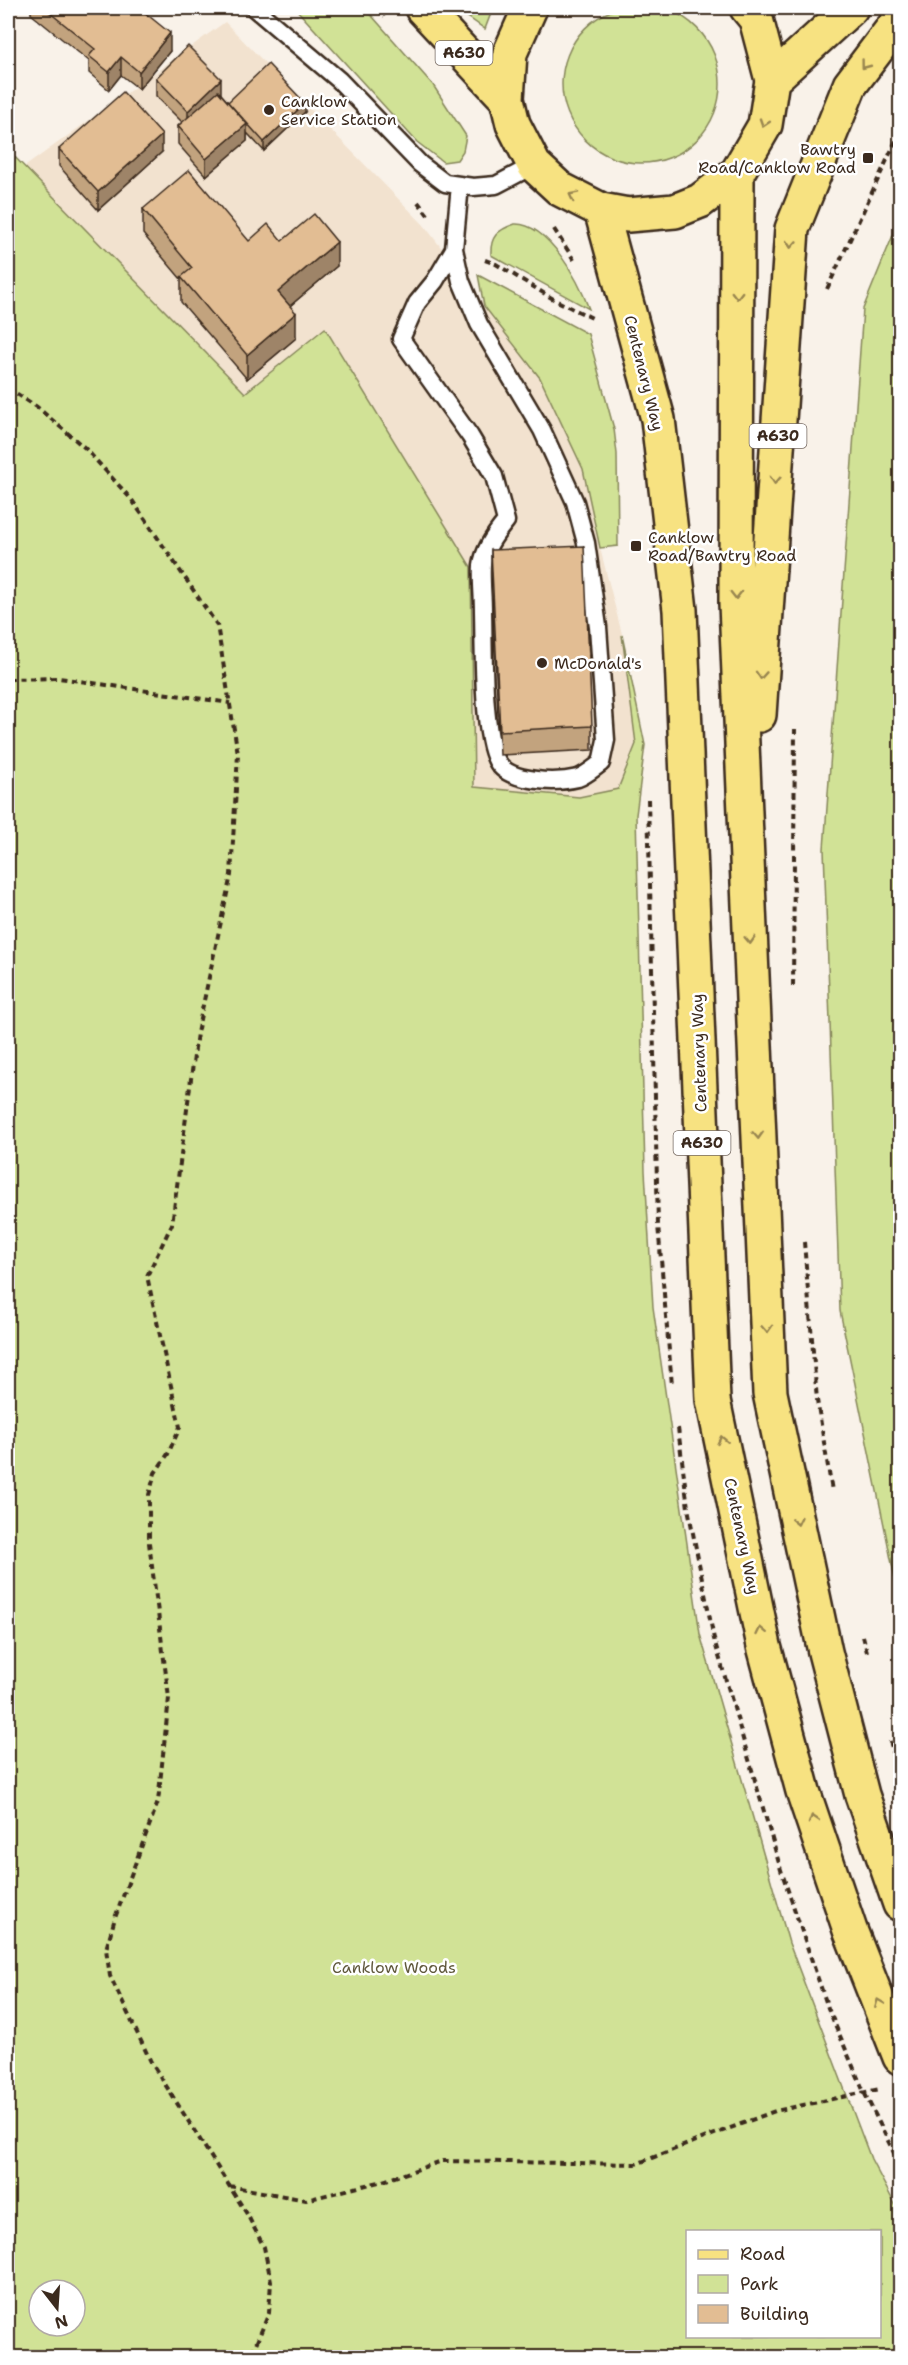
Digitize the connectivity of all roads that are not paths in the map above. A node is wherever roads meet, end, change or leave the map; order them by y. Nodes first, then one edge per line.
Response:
1 (254, 8) edge
2 (422, 8) edge
3 (530, 8) edge
4 (747, 8) edge
5 (851, 8) edge
6 (900, 19) edge
7 (772, 80) junction
8 (507, 99) junction
9 (534, 165) junction
10 (737, 173) junction
11 (460, 185) junction
12 (601, 210) junction
13 (454, 249) junction
14 (747, 881) junction
15 (900, 1904) edge
16 (900, 2057) edge

1 - 11 lane
2 - 8 main road, A630
3 - 8 main road, A630
4 - 7 main road, A630
5 - 7 main road
6 -> 14 main road, A630
7 -> 10 main road, A630
8 - 9 main road, A630
9 - 11 lane
12 -> 9 main road, A630
10 - 12 main road, A630
10 -> 14 main road, A630
11 - 13 lane
16 -> 12 main road, Centenary Way / A630
13 - 13 lane
14 -> 15 main road, A630

